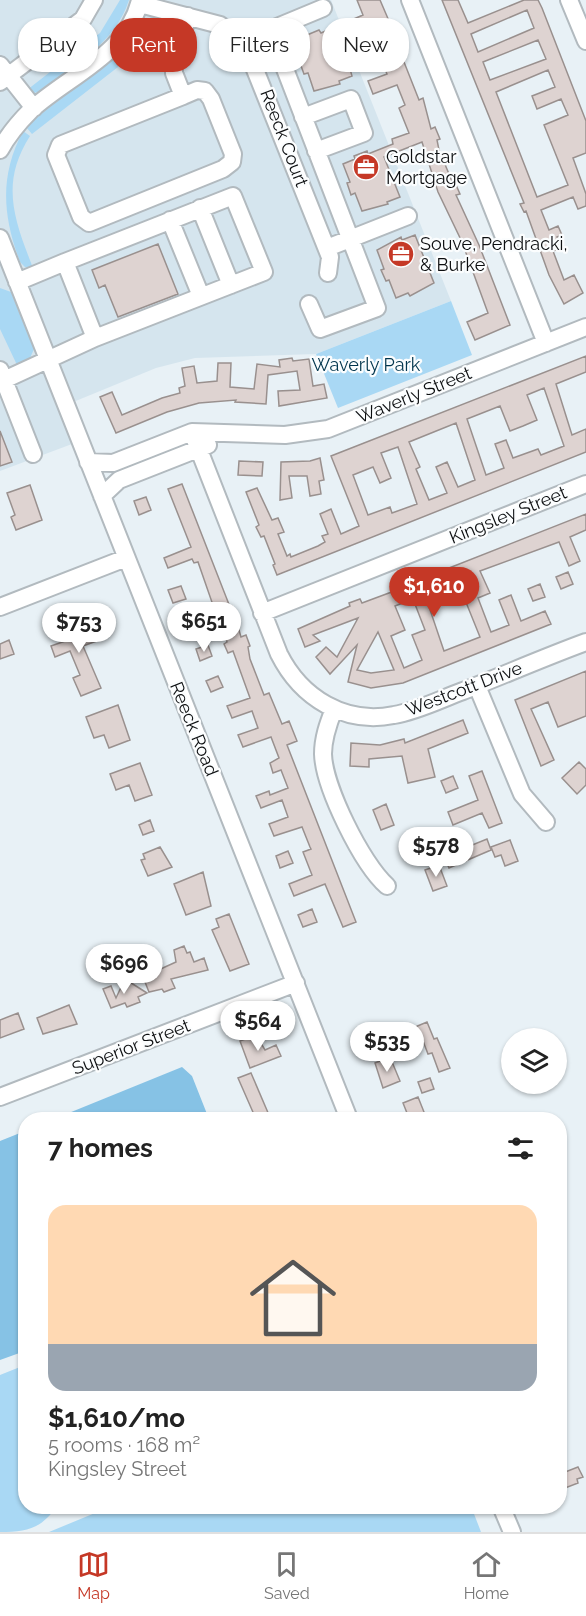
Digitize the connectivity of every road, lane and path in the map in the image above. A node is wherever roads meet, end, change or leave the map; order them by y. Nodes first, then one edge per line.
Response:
1 (94, 0) edge
2 (410, 0) edge
3 (569, 0) edge
4 (140, 2) edge
5 (323, 8) dead end
6 (188, 16) junction
7 (586, 41) edge
8 (3, 74) edge
9 (287, 75) junction
10 (263, 85) junction
11 (183, 96) junction
12 (34, 108) junction
13 (303, 117) junction
14 (310, 135) junction
15 (2, 143) edge
16 (286, 144) junction
17 (316, 151) junction
18 (200, 208) junction
19 (408, 216) dead end
20 (170, 220) junction
21 (0, 238) edge
22 (350, 239) junction
23 (327, 248) junction
24 (64, 262) junction
25 (328, 273) dead end
26 (10, 276) edge
27 (231, 285) junction
28 (201, 297) junction
29 (309, 304) dead end
30 (586, 327) edge
31 (95, 338) junction
32 (546, 343) junction
33 (47, 358) junction
34 (3, 381) edge
35 (192, 432) junction
36 (236, 432) junction
37 (198, 449) junction
38 (33, 454) dead end
39 (88, 462) junction
40 (586, 484) edge
41 (102, 496) junction
42 (126, 558) junction
43 (0, 607) edge
44 (262, 613) junction
45 (586, 642) edge
46 (477, 686) junction
47 (334, 709) junction
48 (546, 822) dead end
49 (387, 886) dead end
50 (296, 982) junction
51 (0, 1097) edge
52 (346, 1112) edge
53 (504, 1514) edge
54 (512, 1532) edge

1 - 8 street
2 - 32 street
3 - 7 street
4 - 6 street, Reeck Court
4 - 12 street
5 - 9 street
6 - 10 street, Reeck Court
6 - 11 street
8 - 12 street
9 - 10 street
9 - 13 street
10 - 16 street, Reeck Court
11 - 11 street
12 - 15 street
13 - 14 street
13 - 17 street
14 - 16 street
14 - 17 street
16 - 23 street, Reeck Court
17 - 22 street
18 - 20 street
18 - 27 street
18 - 27 street
19 - 22 street
20 - 24 street
20 - 28 street
21 - 26 street, Reeck Road
22 - 23 street
22 - 29 street
23 - 25 street, Reeck Court
24 - 26 street
24 - 31 street
26 - 33 street, Reeck Road
27 - 28 street
28 - 31 street
30 - 32 street, Waverly Street
31 - 33 street
32 - 36 street, Waverly Street
33 - 34 street
33 - 39 street, Reeck Road
34 - 38 street
35 - 36 street, Waverly Street
35 - 37 street, Westcott Drive
35 - 39 street, Waverly Street
36 - 37 street, Waverly Street
37 - 41 street, Waverly Street
37 - 44 street, Westcott Drive
39 - 41 street, Reeck Road
40 - 44 street, Kingsley Street
41 - 42 street, Reeck Road
42 - 43 street
42 - 50 street, Reeck Road
44 - 47 street, Westcott Drive
45 - 46 street, Westcott Drive
46 - 47 street, Westcott Drive
46 - 48 street
47 - 49 street
50 - 51 street, Superior Street
50 - 52 street, Reeck Road
53 - 54 street

